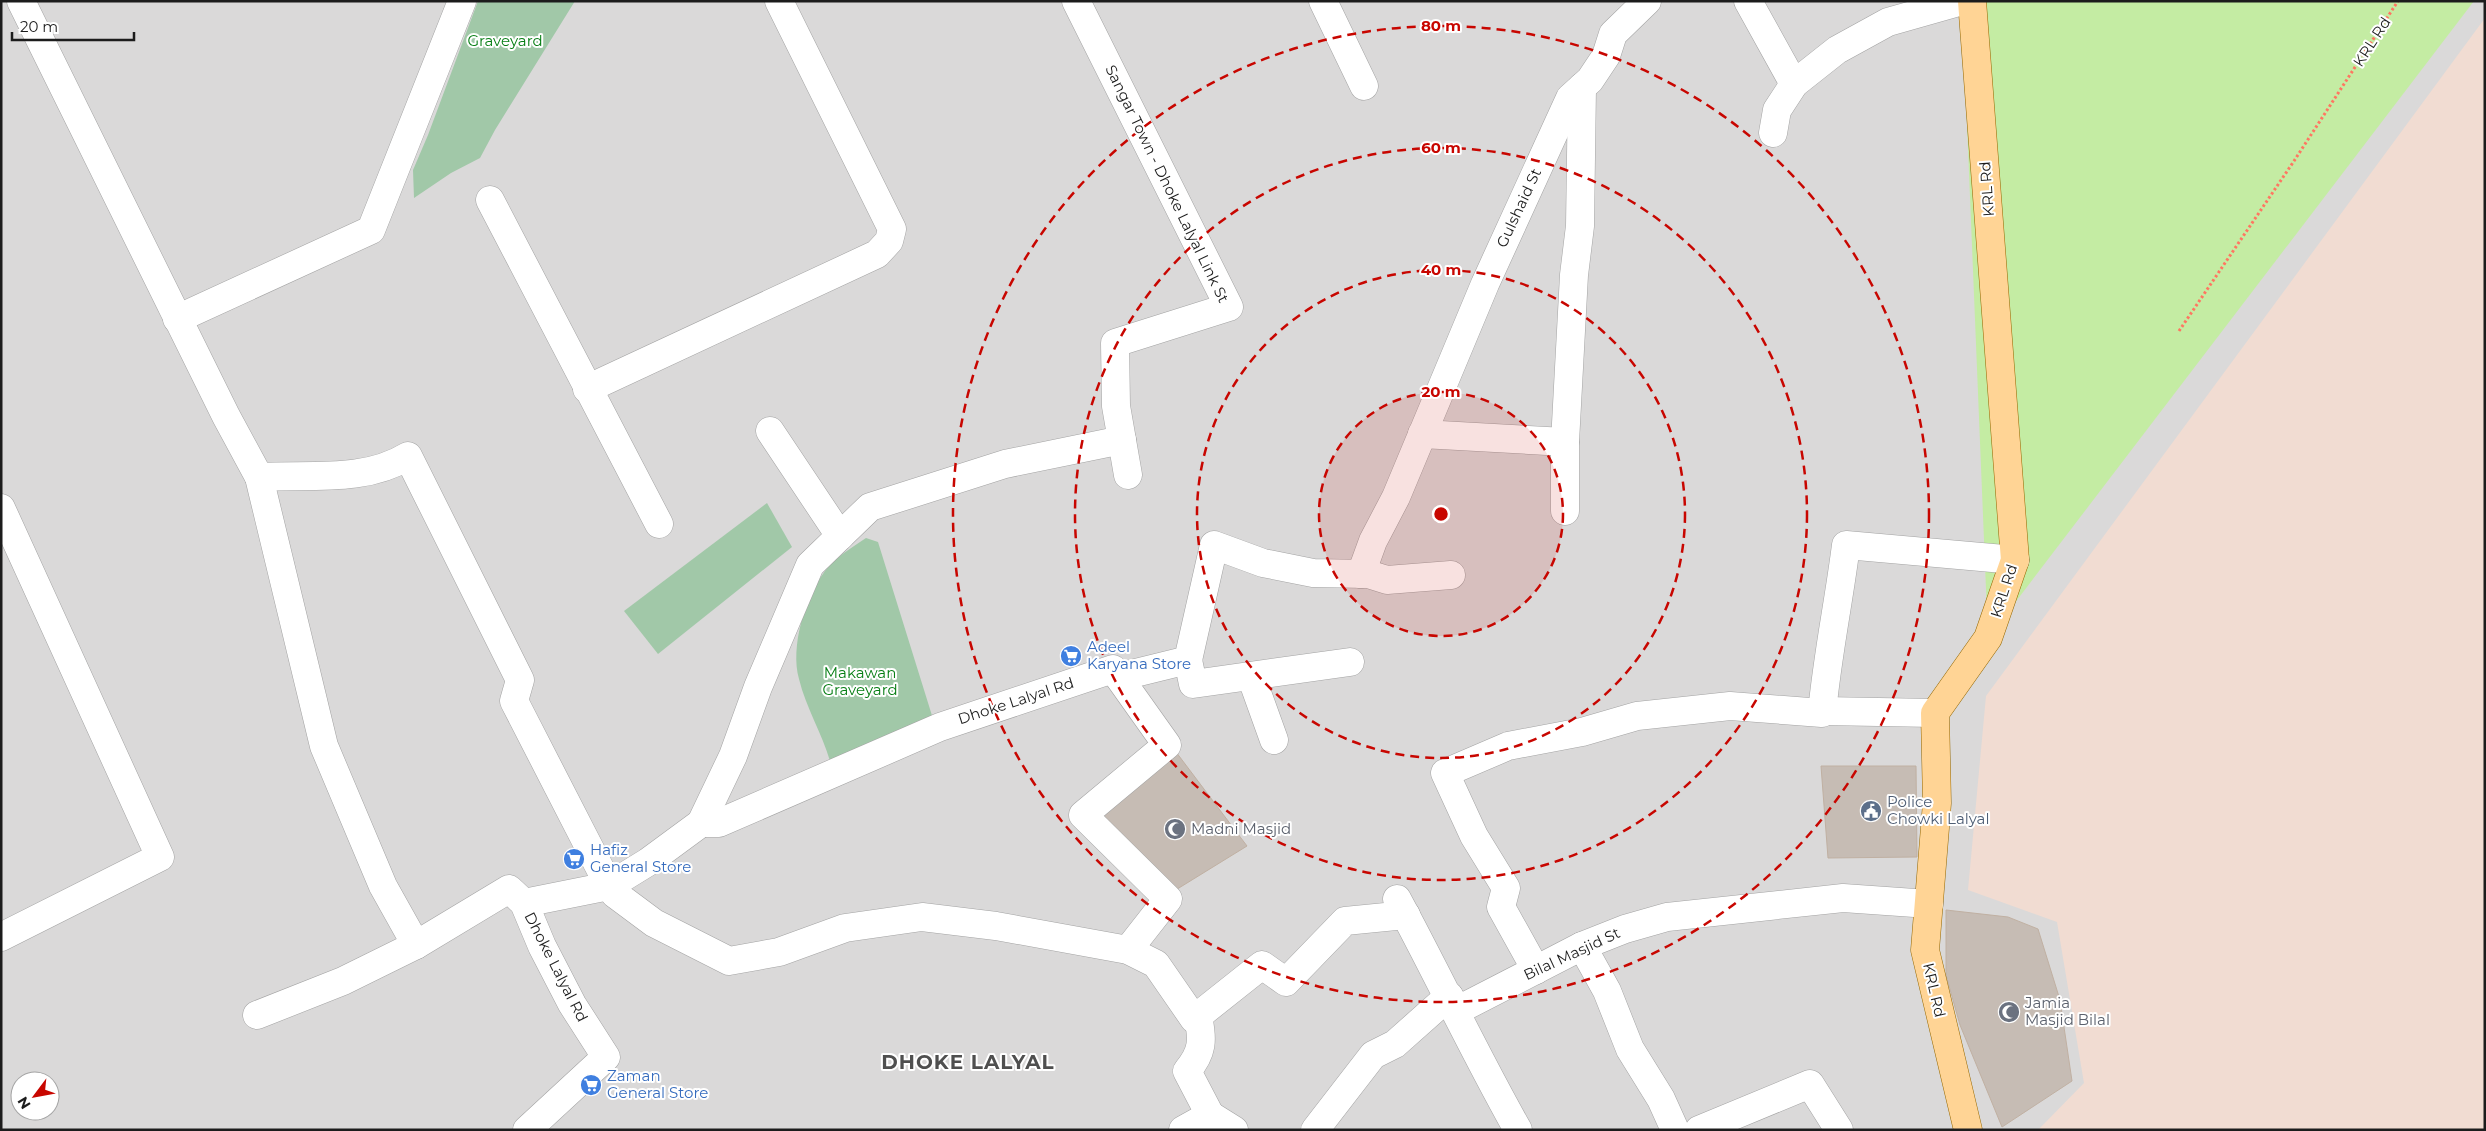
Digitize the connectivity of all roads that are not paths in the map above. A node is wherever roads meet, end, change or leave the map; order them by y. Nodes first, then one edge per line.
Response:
1 (21, 1) edge
2 (462, 1) edge
3 (779, 1) edge
4 (1076, 1) edge
5 (1323, 1) edge
6 (1646, 1) edge
7 (1748, 1) edge
8 (1962, 1) edge
9 (1972, 1) edge
10 (1794, 84) junction
11 (1364, 86) dead end
12 (1582, 86) junction
13 (1773, 133) dead end
14 (490, 200) dead end
15 (178, 319) junction
16 (587, 390) junction
17 (770, 431) dead end
18 (1422, 434) junction
19 (1122, 440) junction
20 (1566, 442) junction
21 (1128, 475) dead end
22 (259, 477) junction
23 (1, 508) edge
24 (1565, 511) dead end
25 (658, 524) dead end
26 (840, 536) junction
27 (2015, 560) junction
28 (1361, 574) junction
29 (1451, 574) dead end
30 (1188, 660) junction
31 (1350, 662) dead end
32 (1251, 676) junction
33 (1119, 677) junction
34 (1822, 711) junction
35 (1935, 713) junction
36 (1274, 740) dead end
37 (701, 823) junction
38 (609, 886) junction
39 (524, 903) junction
40 (1929, 904) junction
41 (1, 937) edge
42 (416, 945) junction
43 (1582, 946) junction
44 (1128, 950) junction
45 (1536, 970) junction
46 (1449, 996) junction
47 (257, 1015) dead end
48 (1198, 1016) junction
49 (1210, 1115) junction
50 (527, 1130) edge
51 (1184, 1130) edge
52 (1234, 1130) edge
53 (1316, 1130) edge
54 (1518, 1130) edge
55 (1675, 1130) edge
56 (1699, 1130) edge
57 (1839, 1130) edge
58 (1968, 1130) edge

1 - 15 street
2 - 15 street
3 - 16 street
4 - 19 street, Sangar Town - Dhoke Lalyal Link St
5 - 11 street
6 - 12 street, Gulshaid St
7 - 10 street
8 - 10 street
9 - 27 main road, KRL Rd
10 - 13 street
12 - 18 street, Gulshaid St
12 - 20 street
14 - 16 street
15 - 22 street
16 - 25 street
17 - 26 street
18 - 20 street
18 - 28 street, Gulshaid St
19 - 21 street, Sangar Town - Dhoke Lalyal Link St
19 - 26 street, Dhoke Lalyal Rd
20 - 24 street
22 - 38 street
22 - 42 street
23 - 41 street
26 - 37 street, Dhoke Lalyal Rd
27 - 34 street
27 - 35 main road, KRL Rd
28 - 29 street
28 - 30 street
30 - 32 street
30 - 33 street
31 - 32 street
32 - 36 street
33 - 37 street, Dhoke Lalyal Rd
33 - 44 street
34 - 35 street
34 - 45 street
35 - 40 main road, KRL Rd
37 - 38 street, Dhoke Lalyal Rd
38 - 39 street, Dhoke Lalyal Rd
38 - 44 street
39 - 42 street
39 - 50 street, Dhoke Lalyal Rd
40 - 43 street, Bilal Masjid St
40 - 58 main road, KRL Rd
42 - 47 street
43 - 45 street, Bilal Masjid St
43 - 55 street
44 - 48 street
45 - 46 street, Bilal Masjid St
46 - 48 street
46 - 53 street
46 - 54 street
48 - 49 street
49 - 51 street
49 - 52 street
56 - 57 street

